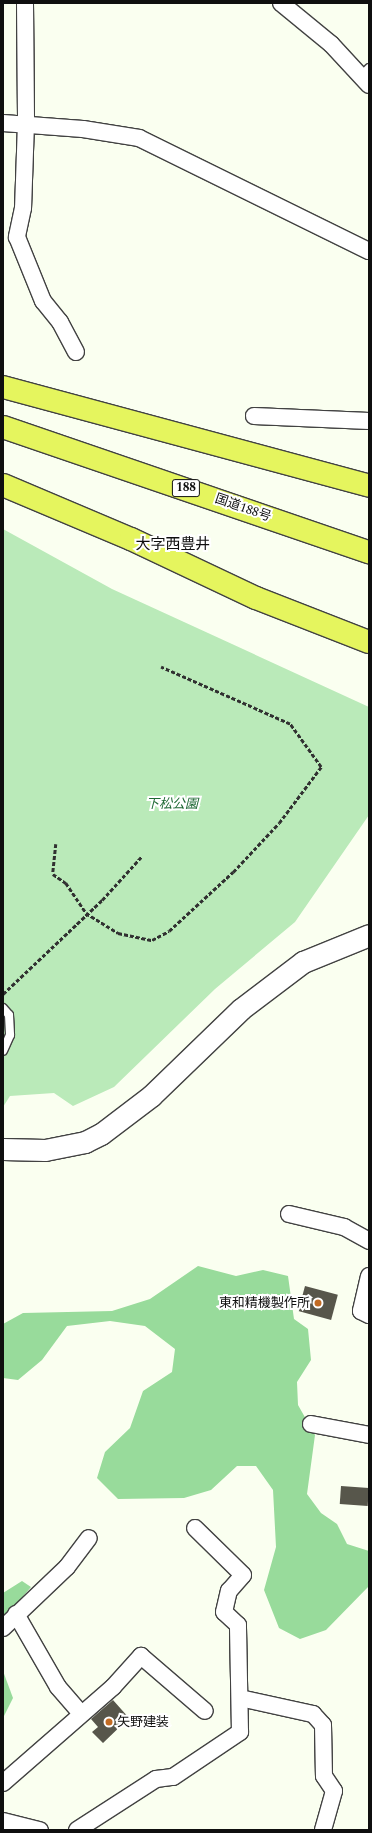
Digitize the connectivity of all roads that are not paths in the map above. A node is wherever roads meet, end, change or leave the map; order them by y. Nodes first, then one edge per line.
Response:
1 (25, 3) edge
2 (281, 3) edge
3 (366, 76) edge
4 (3, 123) edge
5 (26, 123) junction
6 (369, 251) edge
7 (76, 352) dead end
8 (3, 387) edge
9 (254, 416) dead end
10 (369, 421) edge
11 (3, 427) edge
12 (3, 484) edge
13 (369, 486) edge
14 (369, 552) edge
15 (369, 642) edge
16 (369, 936) edge
17 (3, 1008) edge
18 (3, 1052) edge
19 (3, 1149) edge
20 (289, 1214) dead end
21 (369, 1241) edge
22 (369, 1276) edge
23 (369, 1315) edge
24 (311, 1424) dead end
25 (369, 1435) edge
26 (195, 1528) dead end
27 (89, 1538) dead end
28 (16, 1614) junction
29 (3, 1628) edge
30 (240, 1698) junction
31 (205, 1711) dead end
32 (81, 1713) junction
33 (3, 1783) edge
34 (3, 1821) edge
35 (40, 1830) edge
36 (77, 1830) edge
37 (323, 1830) edge

1 - 5 street
2 - 3 street
4 - 5 street
5 - 6 street
5 - 7 street
8 - 13 highway
9 - 10 street
11 - 14 highway, 国道188号 / 188
12 - 15 highway
16 - 19 street
17 - 18 lane
20 - 21 street
22 - 23 street
24 - 25 street
26 - 30 street
27 - 28 street
28 - 29 street
28 - 32 street
30 - 36 street
30 - 37 street
31 - 32 street
32 - 33 street
34 - 35 street

